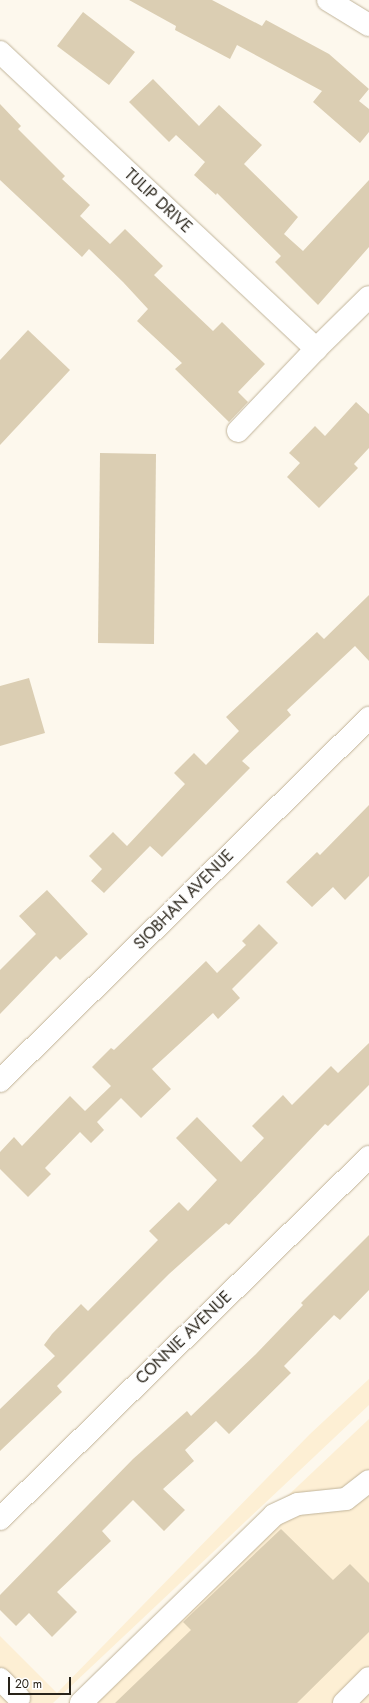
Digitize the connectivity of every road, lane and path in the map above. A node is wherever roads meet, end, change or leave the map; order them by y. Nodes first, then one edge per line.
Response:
1 (328, 0) edge
2 (369, 25) edge
3 (0, 52) edge
4 (369, 297) edge
5 (316, 349) junction
6 (238, 431) dead end
7 (369, 718) edge
8 (0, 1082) edge
9 (369, 1158) edge
10 (369, 1481) edge
11 (0, 1519) edge
12 (369, 1678) edge
13 (0, 1679) edge
14 (19, 1698) dead end
15 (81, 1703) edge
16 (344, 1703) edge

1 - 2 street
3 - 5 street, TULIP DRIVE
4 - 5 street
5 - 6 street
7 - 8 street, SIOBHAN AVENUE
9 - 11 street, CONNIE AVENUE
10 - 15 street
12 - 16 street
13 - 14 street

